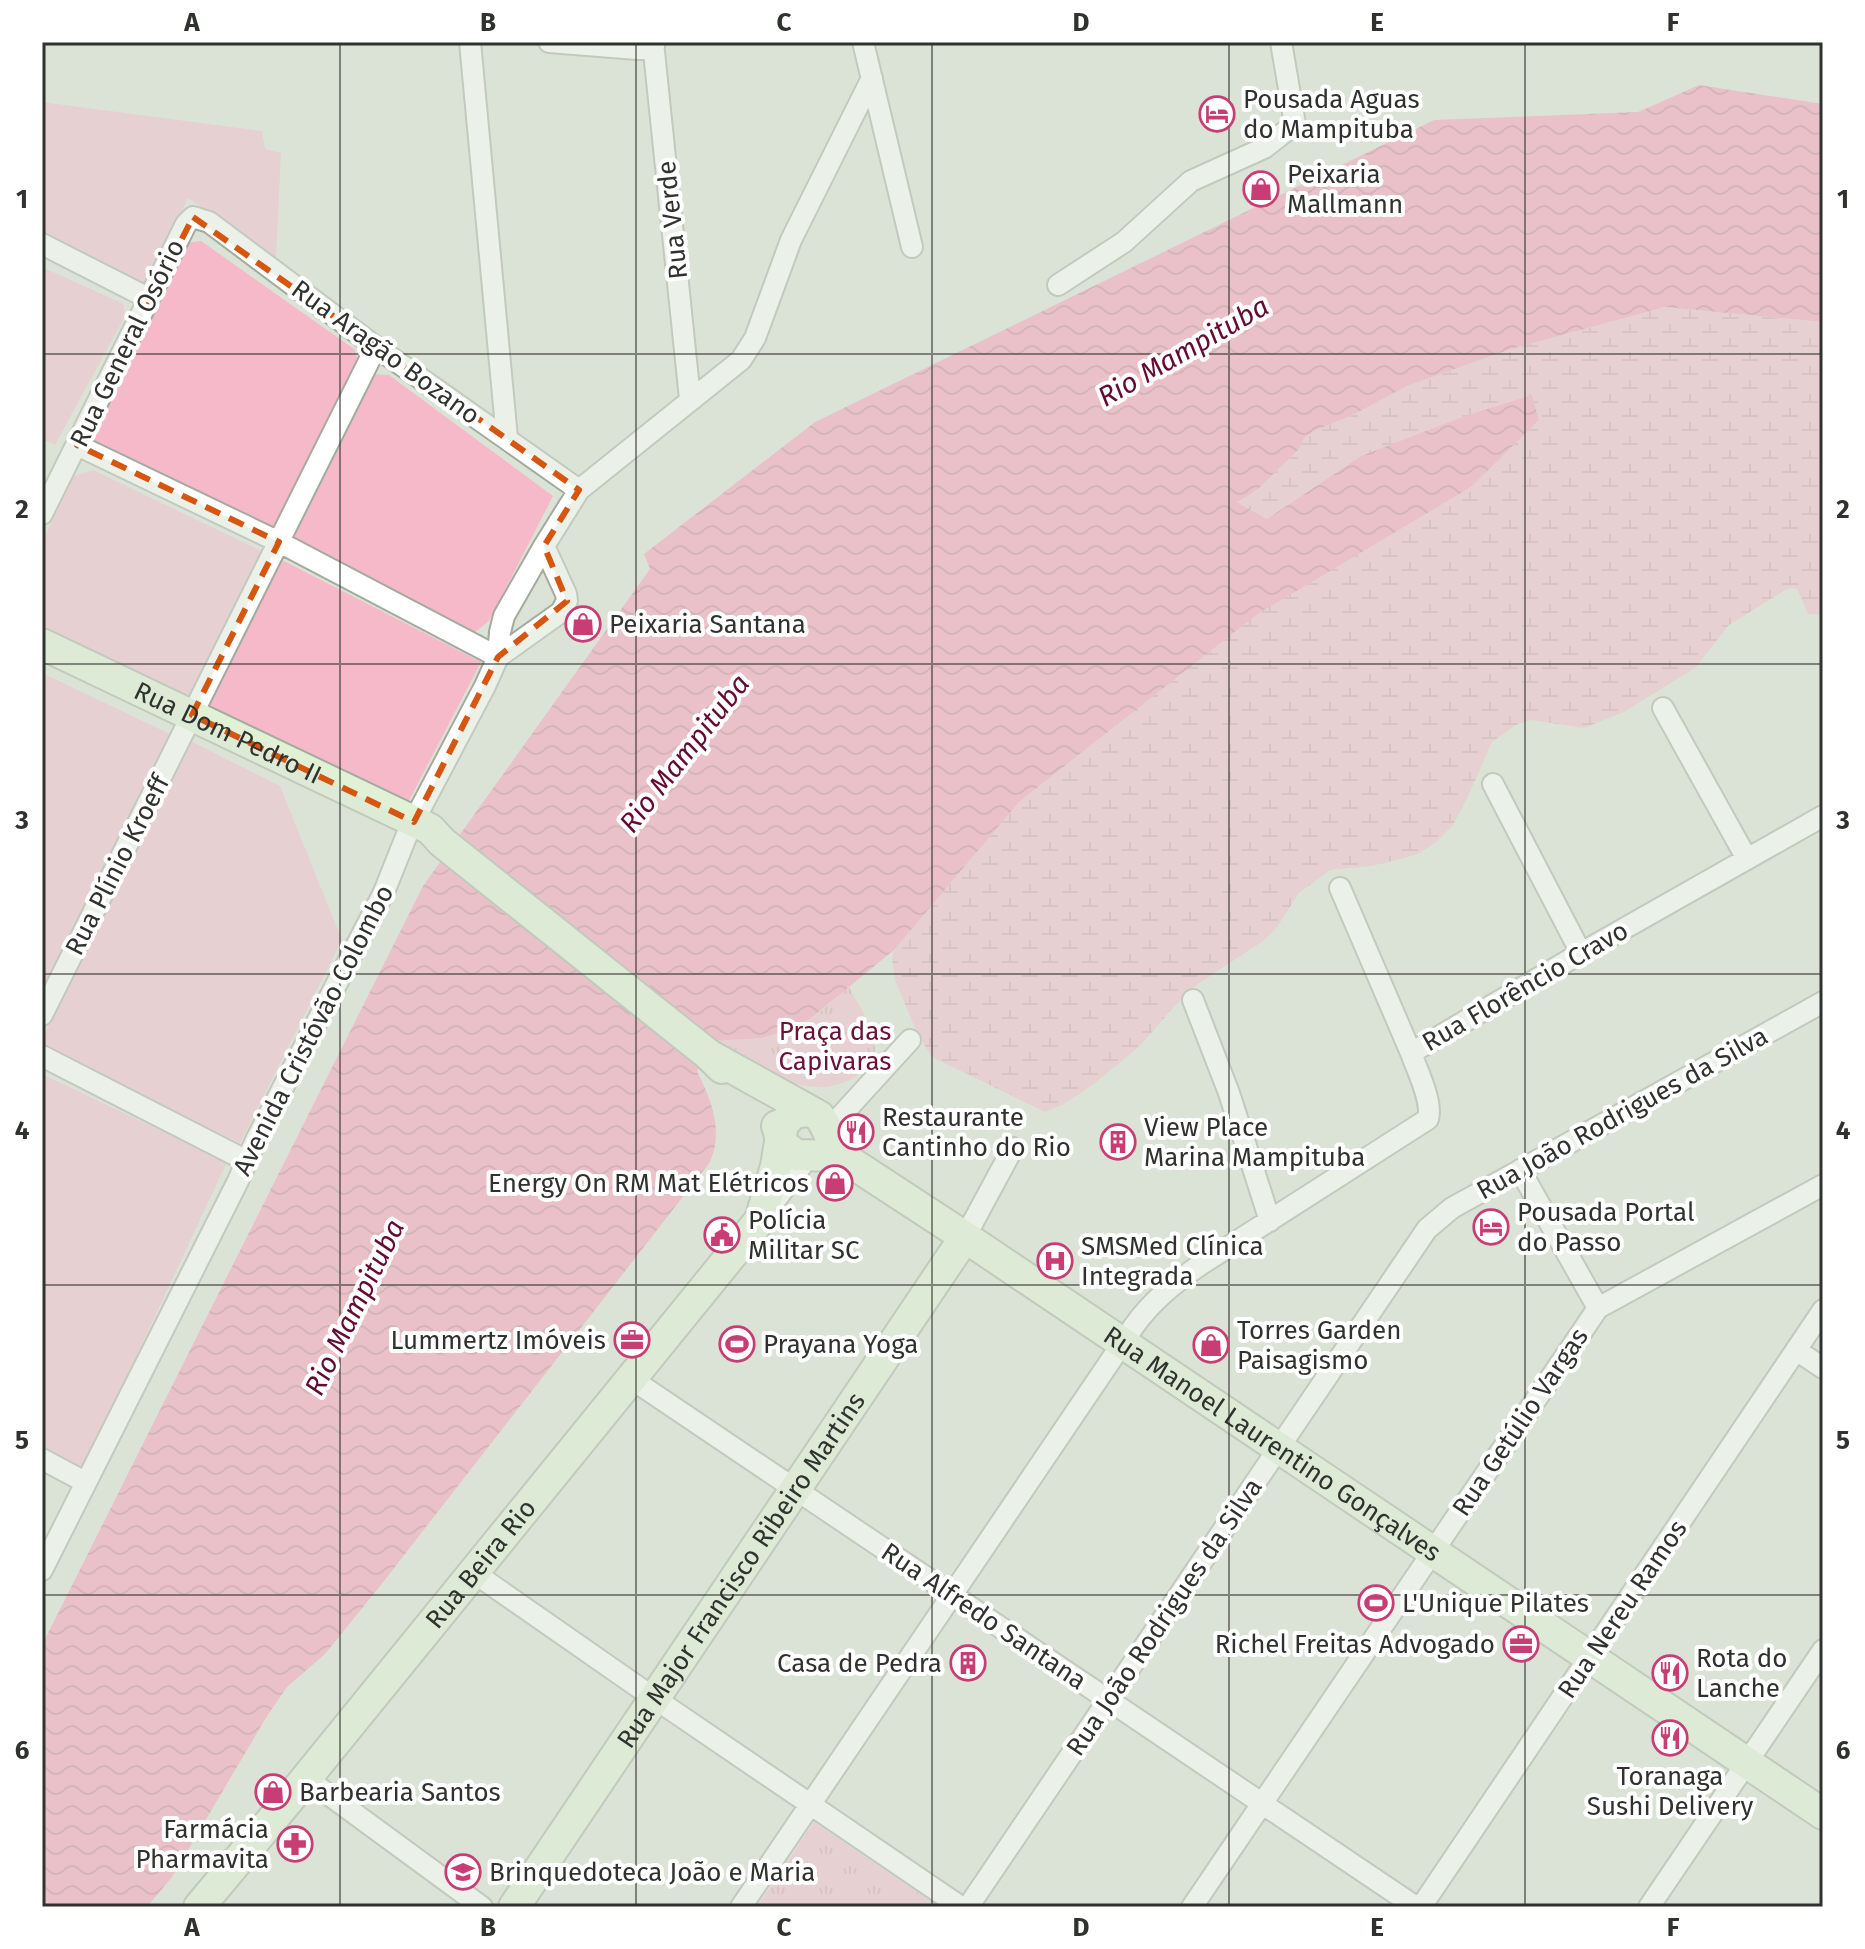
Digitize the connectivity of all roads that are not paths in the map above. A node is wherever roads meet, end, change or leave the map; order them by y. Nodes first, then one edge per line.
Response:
1 (470, 42) edge
2 (549, 42) edge
3 (863, 42) edge
4 (1281, 42) edge
5 (654, 44) edge
6 (872, 78) junction
7 (193, 217) joint
8 (42, 244) edge
9 (912, 247) dead end
10 (1058, 285) dead end
11 (148, 298) junction
12 (376, 347) junction
13 (690, 399) junction
14 (507, 438) junction
15 (77, 445) junction
16 (579, 490) junction
17 (42, 514) edge
18 (279, 542) junction
19 (544, 546) junction
20 (42, 644) edge
21 (498, 657) junction
22 (1663, 708) dead end
23 (192, 715) junction
24 (1493, 784) dead end
25 (1823, 816) edge
26 (414, 822) junction
27 (1747, 859) junction
28 (1340, 888) dead end
29 (1581, 953) junction
30 (1193, 1000) dead end
31 (1823, 1002) edge
32 (42, 1015) edge
33 (910, 1040) dead end
34 (1411, 1053) junction
35 (709, 1055) junction
36 (42, 1056) edge
37 (825, 1133) junction
38 (781, 1134) junction
39 (1013, 1148) dead end
40 (809, 1156) junction
41 (247, 1161) junction
42 (1520, 1170) junction
43 (1823, 1185) edge
44 (760, 1220) junction
45 (1270, 1221) junction
46 (965, 1237) junction
47 (1598, 1308) junction
48 (1823, 1310) edge
49 (1123, 1343) junction
50 (1796, 1350) junction
51 (1823, 1368) edge
52 (630, 1378) junction
53 (1278, 1447) junction
54 (42, 1459) edge
55 (85, 1482) junction
56 (796, 1489) junction
57 (1432, 1551) junction
58 (42, 1570) edge
59 (473, 1572) junction
60 (952, 1595) junction
61 (1823, 1650) edge
62 (1590, 1657) junction
63 (654, 1698) junction
64 (1108, 1699) junction
65 (1747, 1763) junction
66 (306, 1778) junction
67 (1262, 1803) junction
68 (810, 1805) junction
69 (1823, 1814) edge
70 (199, 1907) edge
71 (482, 1907) edge
72 (514, 1907) edge
73 (741, 1907) edge
74 (961, 1907) edge
75 (968, 1907) edge
76 (1192, 1907) edge
77 (1419, 1907) edge
78 (1649, 1907) edge

1 - 14 street
2 - 5 street
3 - 6 street
4 - 10 street
5 - 13 street, Rua Verde
6 - 9 street
6 - 13 street, Avenida Cristóvão Colombo
7 - 11 street, Rua General Osório
7 - 12 street, Rua Aragão Bozano
8 - 11 street
11 - 15 street, Rua General Osório
12 - 14 street, Rua Aragão Bozano
12 - 18 street, Rua Plínio Kroeff
13 - 16 street, Avenida Cristóvão Colombo
14 - 16 street, Rua Aragão Bozano
15 - 17 street, Rua General Osório
15 - 18 street
16 - 19 street, Avenida Cristóvão Colombo
18 - 21 street
18 - 23 street, Rua Plínio Kroeff
19 - 21 street, Avenida Cristóvão Colombo
19 - 21 street
20 - 23 main road, Rua Dom Pedro II
21 - 26 street, Avenida Cristóvão Colombo
22 - 27 street
23 - 26 main road, Rua Dom Pedro II
23 - 32 street, Rua Plínio Kroeff
24 - 29 street
25 - 27 street, Rua Florêncio Cravo
26 - 35 main road, Rua Dom Pedro II
26 - 41 street, Avenida Cristóvão Colombo
27 - 29 street, Rua Florêncio Cravo
28 - 34 street
29 - 34 street, Rua Florêncio Cravo
30 - 45 street
31 - 42 street, Rua João Rodrigues da Silva
33 - 37 street
34 - 45 street, Rua Florêncio Cravo
35 - 37 main road, Rua Manoel Laurentino Gonçalves
35 - 38 main road
36 - 41 street
37 - 38 main road
37 - 40 main road
37 - 46 main road, Rua Manoel Laurentino Gonçalves
38 - 40 main road
38 - 44 main road, Rua Beira Rio
39 - 46 street, Rua Major Francisco Ribeiro Martins
40 - 44 street, Rua Beira Rio
41 - 55 street, Avenida Cristóvão Colombo
42 - 47 street
42 - 53 street, Rua João Rodrigues da Silva
43 - 47 street, Rua Getúlio Vargas
44 - 52 main road, Rua Beira Rio
45 - 49 street, Rua Florêncio Cravo
46 - 49 main road, Rua Manoel Laurentino Gonçalves
46 - 56 main road, Rua Major Francisco Ribeiro Martins
47 - 57 street, Rua Getúlio Vargas
48 - 50 street, Rua Nereu Ramos
49 - 53 main road, Rua Manoel Laurentino Gonçalves
49 - 60 street, Rua Florêncio Cravo
50 - 51 street
50 - 62 street, Rua Nereu Ramos
52 - 56 street, Rua Alfredo Santana
52 - 59 main road, Rua Beira Rio
53 - 57 main road, Rua Manoel Laurentino Gonçalves
53 - 64 street, Rua João Rodrigues da Silva
54 - 55 street
55 - 58 street, Avenida Cristóvão Colombo
56 - 60 street, Rua Alfredo Santana
56 - 63 main road, Rua Major Francisco Ribeiro Martins
57 - 62 main road, Rua Manoel Laurentino Gonçalves
57 - 67 street, Rua Getúlio Vargas
59 - 63 street
59 - 66 main road, Rua Beira Rio
60 - 64 street, Rua Alfredo Santana
60 - 68 street, Rua Florêncio Cravo
61 - 65 street
62 - 65 main road, Rua Manoel Laurentino Gonçalves
62 - 77 street, Rua Nereu Ramos
63 - 68 street
63 - 72 main road, Rua Major Francisco Ribeiro Martins
64 - 67 street, Rua Alfredo Santana
64 - 75 street, Rua João Rodrigues da Silva
65 - 69 main road, Rua Manoel Laurentino Gonçalves
65 - 78 street
66 - 70 main road, Rua Beira Rio
66 - 71 street
67 - 76 street, Rua Getúlio Vargas
67 - 77 street, Rua Alfredo Santana
68 - 73 street, Rua Florêncio Cravo
68 - 74 street

